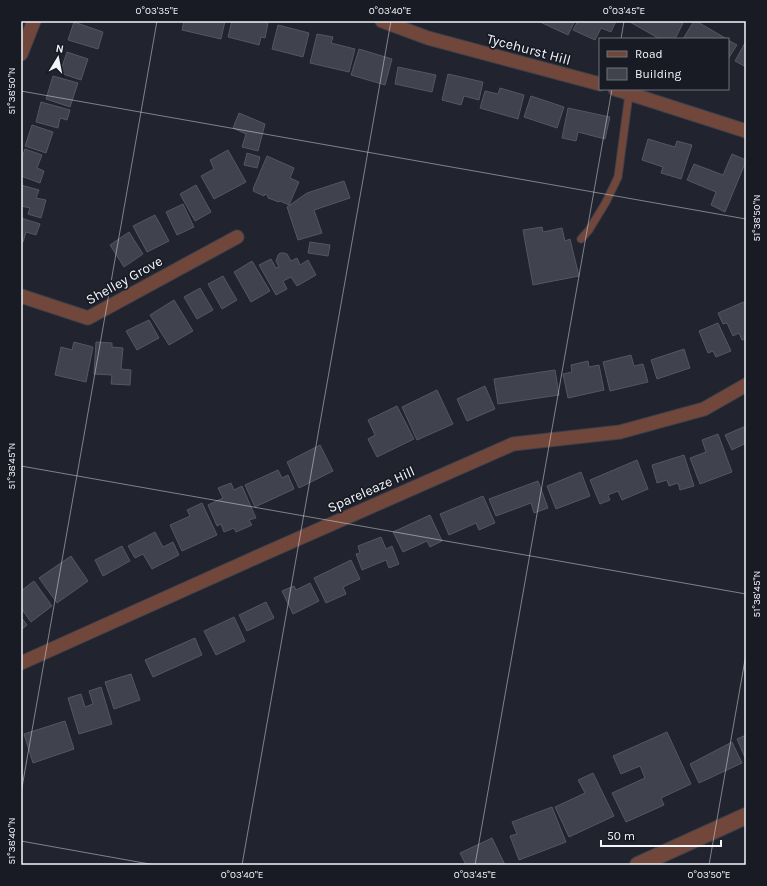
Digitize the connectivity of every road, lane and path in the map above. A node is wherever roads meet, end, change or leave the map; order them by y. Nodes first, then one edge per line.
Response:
1 (34, 21) edge
2 (382, 21) edge
3 (21, 54) edge
4 (599, 84) edge
5 (618, 90) edge
6 (630, 94) junction
7 (746, 131) edge
8 (238, 237) dead end
9 (580, 239) dead end
10 (21, 296) edge
11 (746, 385) edge
12 (21, 663) edge
13 (746, 816) edge
14 (638, 865) edge

1 - 3 street
2 - 4 street, Tycehurst Hill
5 - 6 street
6 - 7 street
6 - 9 lane
8 - 10 street, Shelley Grove
11 - 12 street, Spareleaze Hill
13 - 14 street

